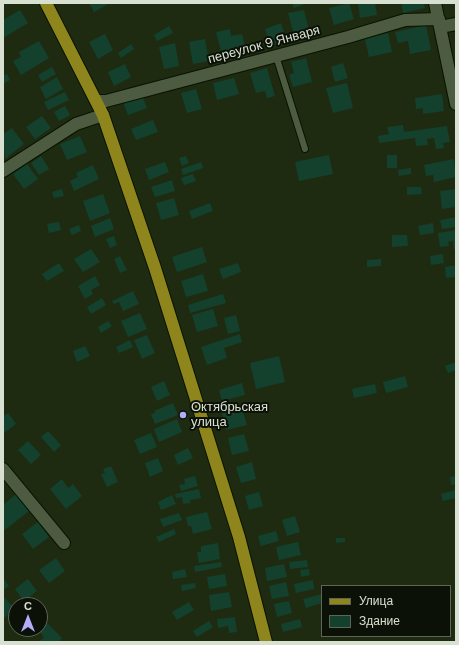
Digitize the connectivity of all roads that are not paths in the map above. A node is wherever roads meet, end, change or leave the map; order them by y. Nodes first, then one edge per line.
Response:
1 (46, 3) edge
2 (435, 3) edge
3 (439, 23) junction
4 (456, 24) edge
5 (276, 56) junction
6 (97, 101) junction
7 (456, 104) edge
8 (103, 115) junction
9 (305, 149) dead end
10 (3, 171) edge
11 (3, 469) edge
12 (7, 486) edge
13 (64, 543) dead end
14 (266, 642) edge

1 - 6 main road
2 - 3 street
3 - 4 street, переулок 9 Января
3 - 5 street, переулок 9 Января
3 - 7 street
5 - 6 street, переулок 9 Января
5 - 9 lane
6 - 8 main road
8 - 10 street
8 - 14 main road
11 - 12 street
12 - 13 street

